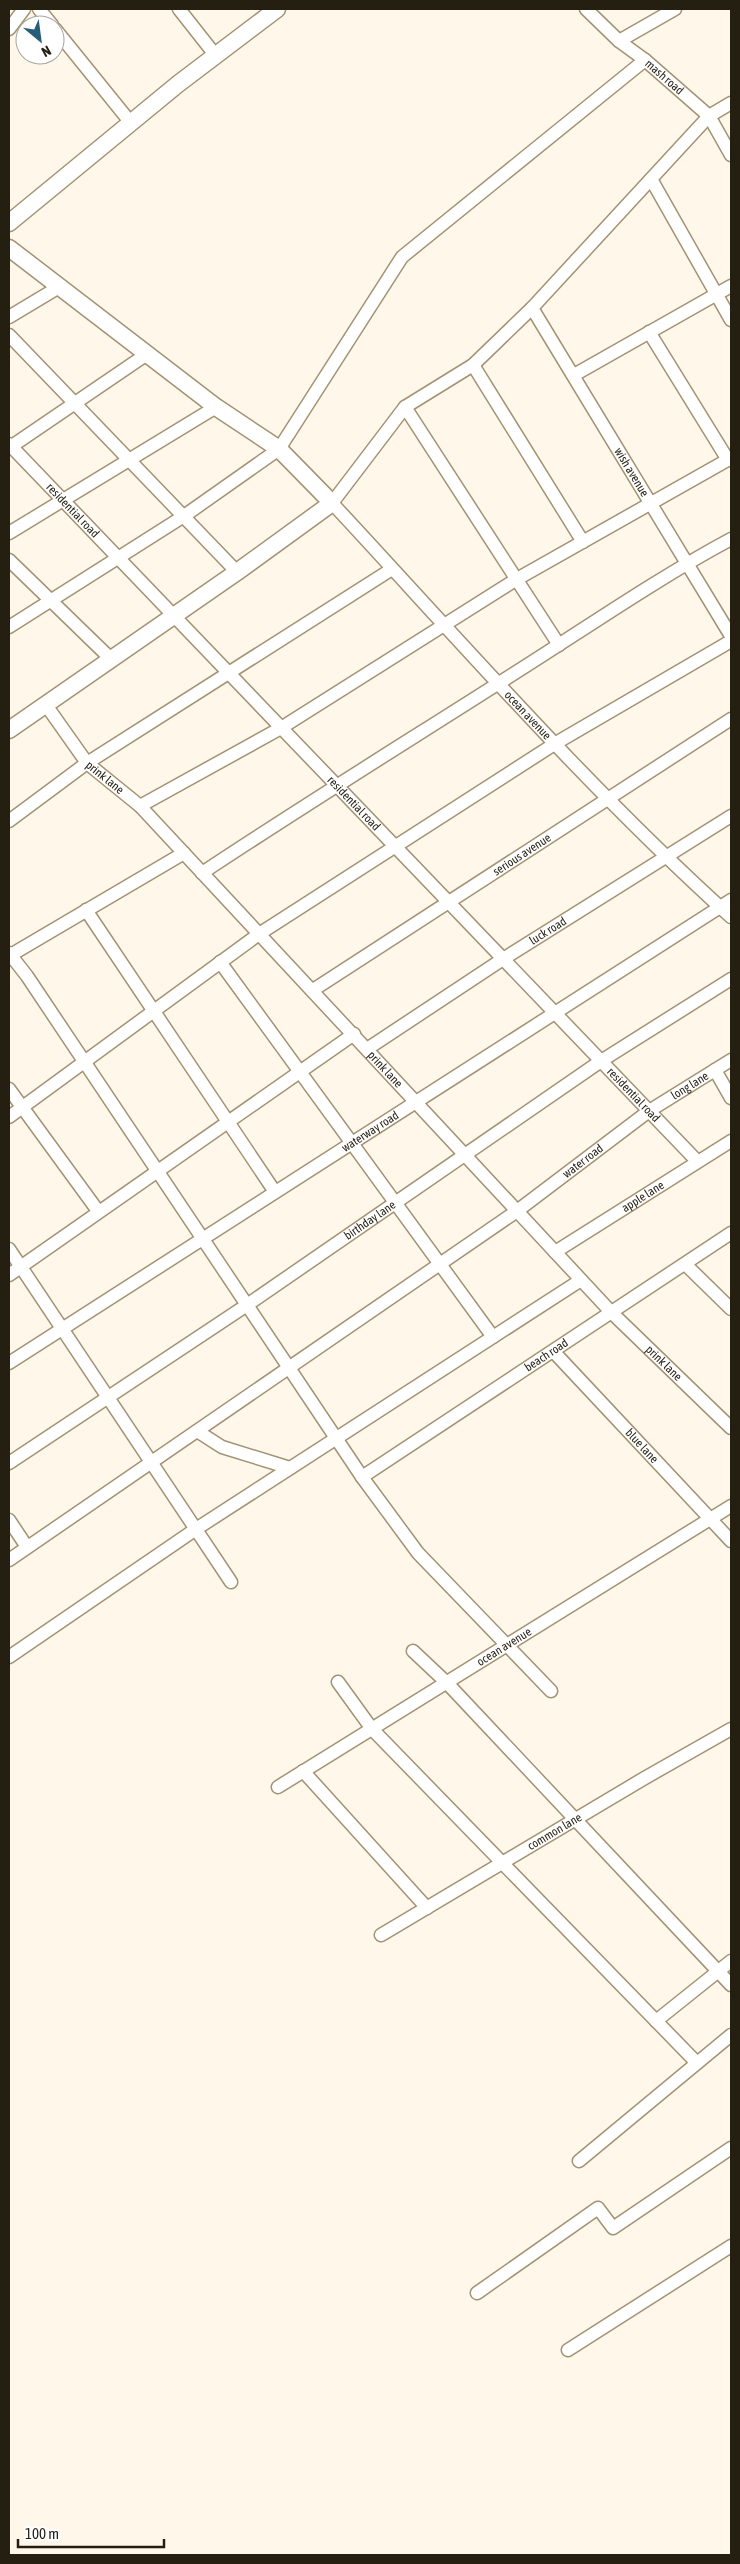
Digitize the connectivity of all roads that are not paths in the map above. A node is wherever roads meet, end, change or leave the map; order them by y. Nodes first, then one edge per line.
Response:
1 (24, 9) edge
2 (179, 9) edge
3 (277, 9) edge
4 (586, 9) edge
5 (675, 9) edge
6 (9, 29) edge
7 (65, 41) edge
8 (618, 41) junction
9 (216, 56) junction
10 (645, 60) junction
11 (731, 103) edge
12 (709, 116) junction
13 (131, 123) junction
14 (731, 155) edge
15 (651, 179) junction
16 (9, 223) edge
17 (9, 248) edge
18 (731, 286) edge
19 (59, 287) junction
20 (717, 294) junction
21 (532, 308) junction
22 (9, 317) edge
23 (731, 320) edge
24 (650, 332) junction
25 (9, 335) edge
26 (147, 354) junction
27 (473, 365) junction
28 (574, 375) junction
29 (75, 403) junction
30 (216, 407) junction
31 (405, 407) junction
32 (10, 447) edge
33 (279, 449) junction
34 (128, 459) junction
35 (729, 459) edge
36 (62, 500) junction
37 (332, 503) junction
38 (650, 504) junction
39 (184, 516) junction
40 (9, 533) edge
41 (731, 539) edge
42 (583, 542) junction
43 (118, 558) junction
44 (9, 560) edge
45 (687, 562) junction
46 (392, 568) junction
47 (237, 572) junction
48 (517, 579) junction
49 (51, 600) junction
50 (174, 616) junction
51 (444, 624) junction
52 (9, 627) edge
53 (731, 636) edge
54 (731, 641) edge
55 (559, 645) junction
56 (112, 659) junction
57 (227, 672) junction
58 (500, 684) junction
59 (46, 705) junction
60 (731, 719) edge
61 (281, 728) junction
62 (9, 730) edge
63 (556, 743) junction
64 (87, 763) junction
65 (336, 785) junction
66 (608, 799) junction
67 (140, 806) junction
68 (731, 816) edge
69 (9, 820) edge
70 (396, 847) junction
71 (184, 853) junction
72 (667, 857) junction
73 (202, 873) junction
74 (731, 900) edge
75 (449, 902) junction
76 (720, 907) junction
77 (86, 910) junction
78 (731, 917) edge
79 (259, 934) junction
80 (9, 955) edge
81 (503, 959) junction
82 (220, 962) junction
83 (731, 979) edge
84 (313, 990) junction
85 (154, 1011) junction
86 (555, 1013) junction
87 (354, 1034) junction
88 (367, 1049) junction
89 (731, 1060) edge
90 (601, 1061) junction
91 (85, 1062) junction
92 (715, 1070) junction
93 (299, 1072) junction
94 (9, 1089) edge
95 (731, 1098) edge
96 (415, 1103) junction
97 (22, 1108) junction
98 (649, 1111) junction
99 (9, 1117) edge
100 (228, 1121) junction
101 (731, 1141) edge
102 (351, 1143) junction
103 (464, 1156) junction
104 (698, 1162) junction
105 (157, 1170) junction
106 (275, 1192) junction
107 (395, 1203) junction
108 (517, 1211) junction
109 (98, 1212) junction
110 (731, 1233) edge
111 (203, 1238) junction
112 (9, 1249) edge
113 (555, 1252) junction
114 (439, 1264) junction
115 (686, 1265) junction
116 (20, 1266) junction
117 (9, 1274) edge
118 (581, 1280) junction
119 (248, 1305) junction
120 (731, 1309) edge
121 (611, 1312) junction
122 (62, 1329) junction
123 (492, 1337) junction
124 (553, 1351) junction
125 (9, 1363) edge
126 (289, 1367) junction
127 (108, 1397) junction
128 (731, 1428) edge
129 (197, 1430) junction
130 (337, 1438) junction
131 (9, 1462) edge
132 (151, 1462) junction
133 (290, 1468) junction
134 (362, 1476) junction
135 (731, 1506) edge
136 (9, 1520) edge
137 (711, 1520) junction
138 (196, 1529) junction
139 (731, 1542) edge
140 (27, 1547) junction
141 (9, 1560) edge
142 (231, 1582) dead end
143 (507, 1645) junction
144 (413, 1651) dead end
145 (9, 1657) edge
146 (338, 1682) dead end
147 (447, 1683) junction
148 (551, 1691) dead end
149 (372, 1729) junction
150 (731, 1729) edge
151 (303, 1772) junction
152 (278, 1787) dead end
153 (576, 1819) junction
154 (502, 1863) junction
155 (427, 1908) junction
156 (381, 1935) dead end
157 (731, 1961) edge
158 (718, 1971) junction
159 (731, 1985) edge
160 (656, 2021) junction
161 (731, 2035) edge
162 (696, 2064) junction
163 (731, 2148) edge
164 (579, 2161) dead end
165 (731, 2246) edge
166 (477, 2293) dead end
167 (568, 2350) dead end

1 - 6 street
2 - 9 street
3 - 9 main road
4 - 8 street, mash road
5 - 8 street
7 - 13 street
8 - 10 street, mash road
9 - 13 main road
10 - 12 street, mash road
10 - 33 street
11 - 12 street
12 - 14 street, mash road
12 - 15 street
13 - 16 main road
15 - 20 street
15 - 21 street
17 - 19 main road
18 - 20 street
19 - 22 street
19 - 26 main road
20 - 23 street
20 - 24 street
21 - 27 street
21 - 28 street, wish avenue
24 - 28 street
24 - 35 street
25 - 29 street
26 - 29 street
26 - 30 main road
27 - 31 street
27 - 42 street
28 - 38 street, wish avenue
29 - 32 street
29 - 34 street
30 - 33 main road
30 - 34 street
31 - 37 street
31 - 48 street
32 - 36 street, residential road
33 - 37 main road
33 - 39 street
34 - 36 street
34 - 39 street
35 - 38 street
36 - 40 street
36 - 43 street, residential road
37 - 46 street, ocean avenue
37 - 47 main road
38 - 42 street
38 - 45 street, wish avenue
39 - 43 street
39 - 47 street
41 - 45 street
42 - 48 street
43 - 49 street
43 - 50 street, residential road
44 - 49 street
45 - 53 street, wish avenue
45 - 55 street
46 - 51 street, ocean avenue
46 - 57 street
47 - 50 main road
48 - 51 street
48 - 55 street
49 - 52 street
49 - 56 street
50 - 56 main road
50 - 57 street, residential road
51 - 58 street, ocean avenue
51 - 61 street
54 - 63 street
55 - 58 street
56 - 59 main road
57 - 61 street, residential road
57 - 64 street
58 - 63 street, ocean avenue
58 - 65 street
59 - 62 main road
59 - 64 street, prink lane
60 - 66 street, serious avenue
61 - 65 street, residential road
61 - 67 street
63 - 66 street, ocean avenue
63 - 70 street
64 - 67 street, prink lane
64 - 69 street
65 - 70 street, residential road
65 - 73 street
66 - 72 street, ocean avenue
66 - 75 street, serious avenue
67 - 71 street, prink lane
68 - 72 street, luck road
70 - 75 street, residential road
70 - 79 street
71 - 73 street, prink lane
71 - 77 street
72 - 76 street, ocean avenue
72 - 81 street, luck road
73 - 79 street, prink lane
74 - 76 street, waterway road
75 - 81 street, residential road
75 - 84 street, serious avenue
76 - 78 street, ocean avenue
76 - 86 street, waterway road
77 - 80 street
77 - 85 street
79 - 82 street
79 - 84 street, prink lane
80 - 91 street
81 - 86 street, residential road
81 - 88 street, luck road
82 - 85 street
82 - 93 street
83 - 90 street, birthday lane
84 - 87 street, prink lane
85 - 91 street
85 - 100 street
86 - 90 street, residential road
86 - 96 street, waterway road
87 - 88 street, prink lane
87 - 93 street
88 - 96 street, prink lane
89 - 92 street, long lane
90 - 98 street, residential road
90 - 103 street, birthday lane
91 - 97 street
91 - 105 street
92 - 95 street
92 - 98 street, long lane
93 - 100 street
93 - 102 street
94 - 97 street
96 - 102 street, waterway road
96 - 103 street, prink lane
97 - 99 street
97 - 109 street
98 - 104 street, residential road
98 - 108 street, water road
100 - 105 street
100 - 106 street
101 - 104 street, apple lane
102 - 106 street, waterway road
102 - 107 street
103 - 107 street, birthday lane
103 - 108 street, prink lane
104 - 113 street, apple lane
105 - 109 street
105 - 111 street
106 - 111 street, waterway road
107 - 114 street
107 - 119 street, birthday lane
108 - 113 street, prink lane
108 - 114 street, water road
109 - 116 street
110 - 115 street, beach road
111 - 119 street
111 - 122 street, waterway road
112 - 116 street
113 - 118 street, prink lane
114 - 123 street
114 - 126 street, water road
115 - 120 street
115 - 121 street, beach road
116 - 117 street
116 - 122 street
118 - 121 street, prink lane
118 - 123 street
119 - 126 street
119 - 127 street, birthday lane
121 - 124 street, beach road
121 - 128 street, prink lane
122 - 125 street, waterway road
122 - 127 street
123 - 130 street
124 - 134 street, beach road
124 - 137 street, blue lane
126 - 129 street, water road
126 - 130 street
127 - 131 street, birthday lane
127 - 132 street
129 - 132 street, water road
129 - 133 street
130 - 133 street
130 - 134 street
132 - 138 street
132 - 140 street, water road
133 - 138 street
134 - 143 street
135 - 137 street, ocean avenue
136 - 140 street
137 - 139 street, blue lane
137 - 143 street, ocean avenue
138 - 142 street
138 - 145 street
140 - 141 street, water road
143 - 147 street, ocean avenue
143 - 148 street
144 - 147 street
146 - 149 street
147 - 149 street, ocean avenue
147 - 153 street
149 - 151 street, ocean avenue
149 - 154 street
150 - 153 street, common lane
151 - 152 street, ocean avenue
151 - 155 street
153 - 154 street, common lane
153 - 158 street
154 - 155 street, common lane
154 - 160 street
155 - 156 street, common lane
157 - 158 street
158 - 159 street
158 - 160 street
160 - 162 street
161 - 162 street
162 - 164 street
163 - 166 street
165 - 167 street

